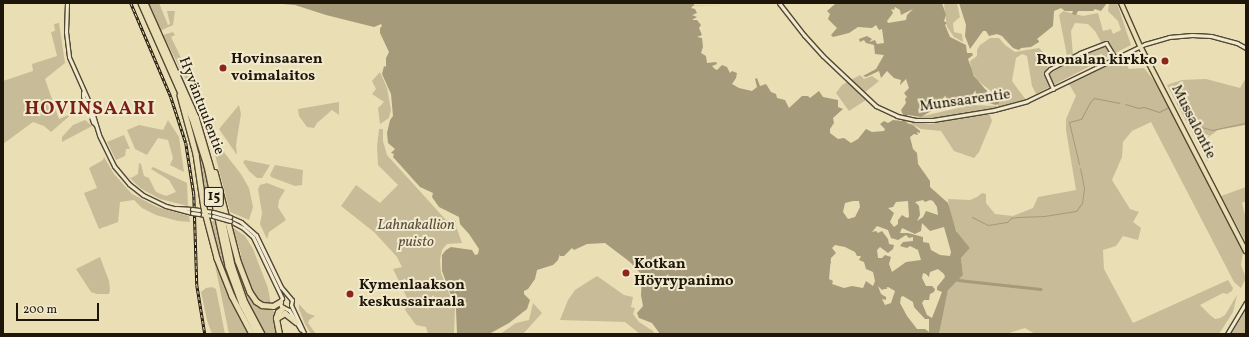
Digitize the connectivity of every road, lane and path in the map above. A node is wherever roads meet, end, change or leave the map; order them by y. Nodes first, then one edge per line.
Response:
1 (67, 3) edge
2 (141, 3) edge
3 (145, 3) edge
4 (779, 3) edge
5 (1121, 3) edge
6 (1140, 46) junction
7 (1246, 48) edge
8 (1115, 58) junction
9 (167, 60) junction
10 (1053, 89) junction
11 (203, 137) junction
12 (192, 211) junction
13 (206, 213) junction
14 (230, 219) junction
15 (1246, 251) edge
16 (287, 296) junction
17 (281, 300) junction
18 (1246, 302) edge
19 (291, 305) junction
20 (285, 308) junction
21 (276, 318) junction
22 (296, 322) junction
23 (252, 334) edge
24 (258, 334) edge
25 (262, 334) edge
26 (279, 334) edge
27 (304, 334) edge
28 (1227, 334) edge

1 - 12 street
2 - 9 highway, Hyväntuulentie / 15
3 - 11 highway, Hyväntuulentie / 15
4 - 10 street, Munsaarentie
5 - 6 main road, Mussalontie
6 - 7 street, Munsaarentie
6 - 8 street, Munsaarentie
6 - 15 main road, Mussalontie
8 - 10 street, Munsaarentie
8 - 10 street
9 - 13 highway
9 - 24 highway, Hyväntuulentie / 15
11 - 17 highway
11 - 25 highway, Hyväntuulentie / 15
12 - 13 street, bridge
12 - 13 street, bridge
13 - 14 street, bridge
13 - 23 highway
14 - 16 street
14 - 17 street
16 - 17 street
16 - 19 street
17 - 20 street
18 - 28 street
19 - 20 street
19 - 27 street
20 - 21 highway
20 - 22 street
21 - 22 highway
21 - 26 highway
22 - 27 street

